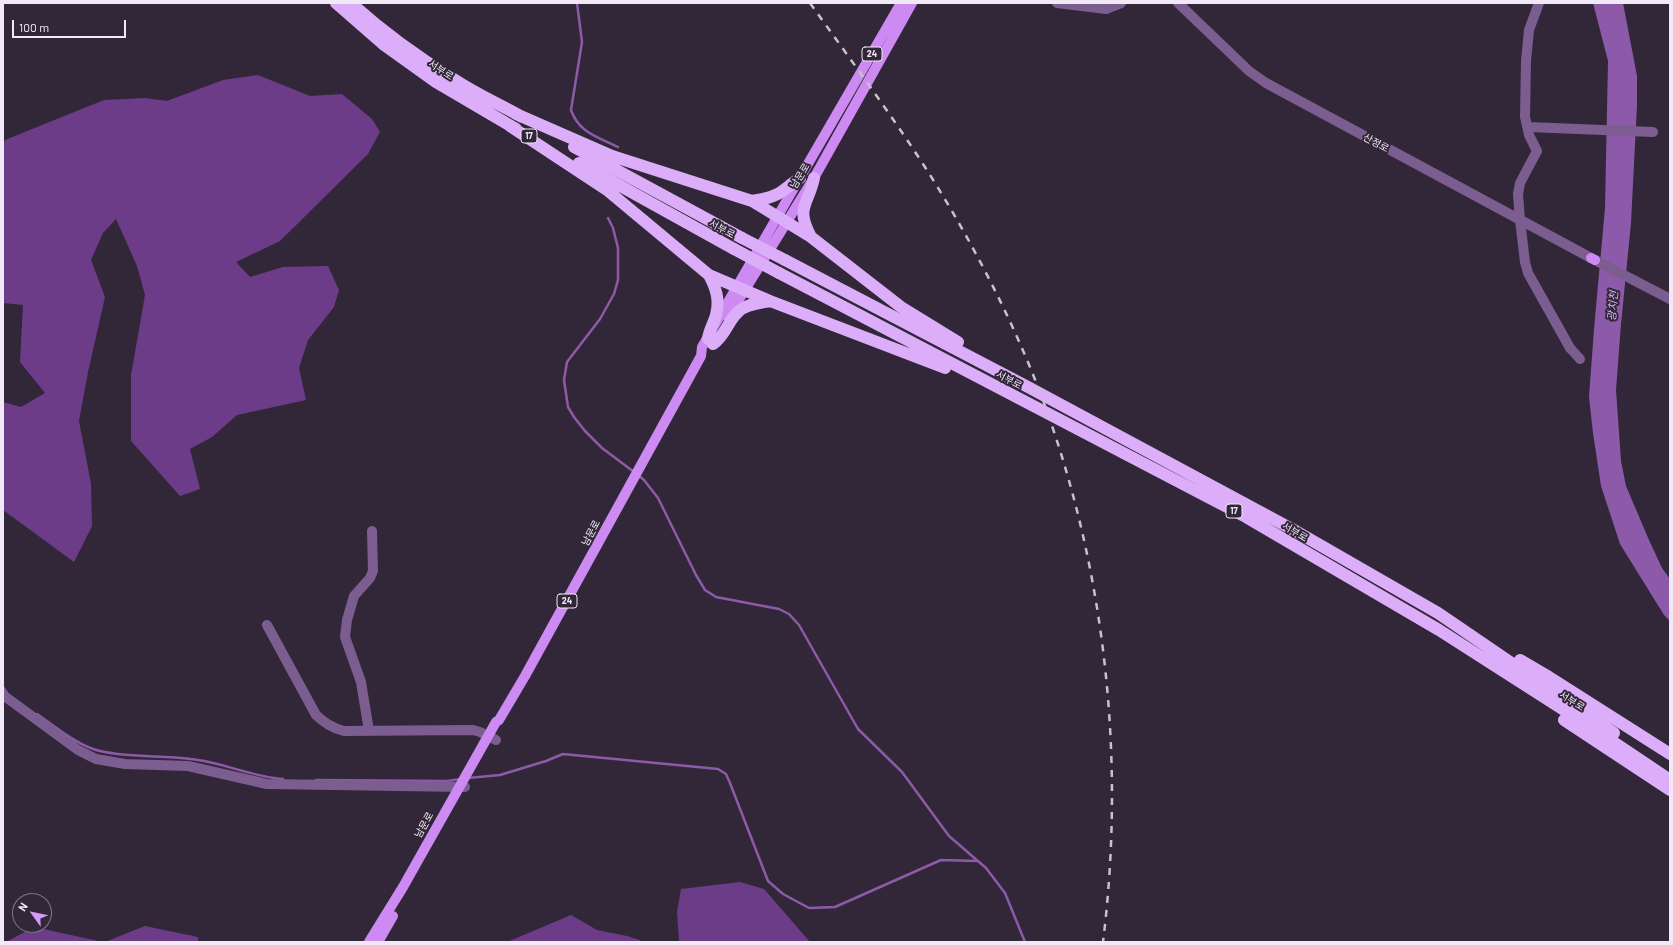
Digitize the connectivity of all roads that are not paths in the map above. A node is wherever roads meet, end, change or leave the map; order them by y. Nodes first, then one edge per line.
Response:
1 (336, 3) edge
2 (351, 3) edge
3 (901, 3) edge
4 (912, 3) edge
5 (1057, 3) edge
6 (1121, 3) edge
7 (1178, 3) edge
8 (1539, 3) edge
9 (516, 114) junction
10 (510, 126) junction
11 (1528, 127) junction
12 (1650, 131) dead end
13 (800, 178) junction
14 (814, 178) junction
15 (752, 201) junction
16 (782, 219) junction
17 (1520, 220) junction
18 (811, 237) junction
19 (709, 275) junction
20 (741, 288) junction
21 (1670, 300) edge
22 (770, 301) junction
23 (710, 341) junction
24 (1580, 359) dead end
25 (1028, 387) junction
26 (1022, 401) junction
27 (372, 531) dead end
28 (1438, 613) junction
29 (267, 625) dead end
30 (1439, 630) junction
31 (3, 695) edge
32 (369, 731) junction
33 (492, 737) junction
34 (1670, 754) edge
35 (1670, 770) edge
36 (1670, 780) edge
37 (462, 786) junction
38 (1670, 790) edge
39 (369, 942) edge
40 (378, 942) edge

1 - 10 highway, 서부로 / 17
2 - 9 highway, 서부로 / 17
3 - 13 main road, 남문로 / 24
4 - 14 main road, 남문로 / 24
5 - 6 street
7 - 17 street, 산정로
8 - 11 street
9 - 15 highway
9 - 25 highway, 서부로 / 17, bridge
10 - 19 highway
10 - 26 highway, 서부로 / 17, bridge
11 - 12 street
11 - 17 street
13 - 15 highway
13 - 16 main road, 남문로 / 24
14 - 16 main road, 남문로 / 24
14 - 18 highway
15 - 16 highway
16 - 18 highway
16 - 20 main road, 남문로 / 24
17 - 21 street, 산정로
17 - 24 street
18 - 25 highway
19 - 20 highway
19 - 23 highway
20 - 22 highway
20 - 23 main road, 남문로 / 24
22 - 23 highway
22 - 26 highway
23 - 33 main road, 남문로 / 24
25 - 28 highway, 서부로 / 17
26 - 30 highway, 서부로 / 17
27 - 32 street
28 - 34 highway
28 - 35 highway, 서부로 / 17
29 - 32 street
30 - 36 highway, 서부로 / 17
30 - 38 highway
31 - 37 street
32 - 33 street
33 - 37 main road, 남문로 / 24
37 - 39 main road, 남문로 / 24
37 - 40 main road, 남문로 / 24

